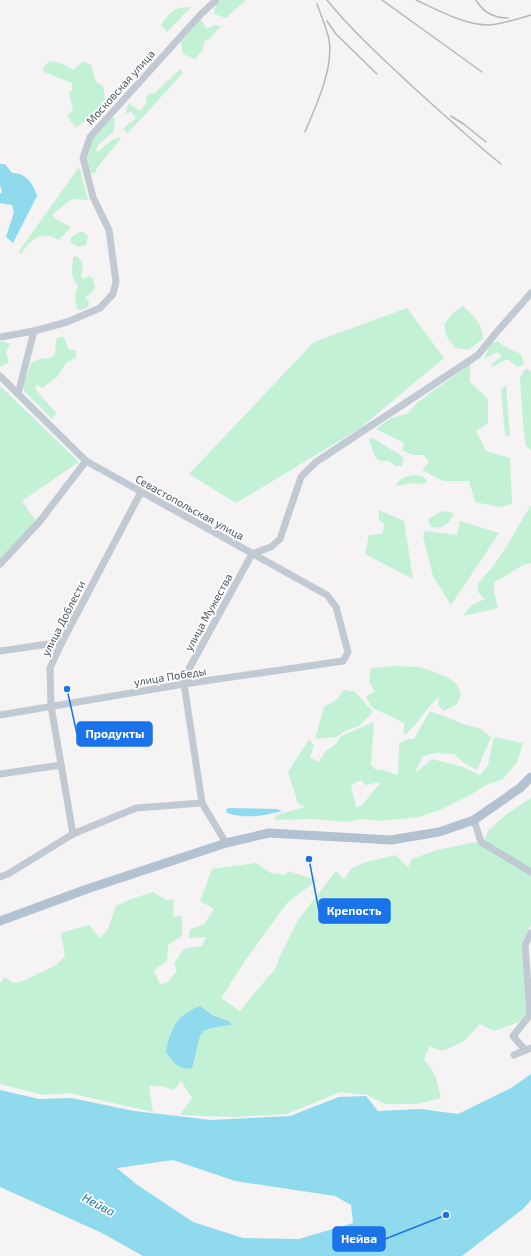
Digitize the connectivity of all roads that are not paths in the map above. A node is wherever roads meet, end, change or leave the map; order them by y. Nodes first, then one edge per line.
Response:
1 (216, 0) edge
2 (531, 293) edge
3 (34, 331) junction
4 (0, 337) edge
5 (0, 376) edge
6 (18, 394) junction
7 (86, 461) junction
8 (141, 492) junction
9 (252, 554) junction
10 (0, 564) edge
11 (62, 642) junction
12 (0, 651) edge
13 (344, 660) joint
14 (184, 684) junction
15 (51, 706) junction
16 (0, 715) edge
17 (61, 765) junction
18 (0, 774) edge
19 (531, 777) edge
20 (202, 803) junction
21 (474, 820) junction
22 (73, 834) junction
23 (226, 843) junction
24 (531, 872) edge
25 (0, 877) edge
26 (0, 920) edge
27 (531, 933) edge
28 (528, 1049) edge
29 (514, 1055) dead end

1 - 3 street, Московская улица
2 - 9 street
3 - 4 street, Московская улица
3 - 6 street
5 - 6 street, Севастопольская улица
6 - 7 street, Севастопольская улица
7 - 8 street, Севастопольская улица
7 - 10 street
8 - 9 street, Севастопольская улица
8 - 11 street, улица Доблести
9 - 13 street, Севастопольская улица
9 - 14 street, улица Мужества
11 - 12 street
11 - 15 street, улица Доблести
13 - 14 street, улица Победы
14 - 15 street, улица Победы
14 - 20 street, улица Мужества
15 - 16 street, улица Победы
15 - 17 street, улица Доблести
17 - 18 street
17 - 22 street, улица Доблести
19 - 21 main road
20 - 22 street
20 - 23 street, улица Мужества
21 - 23 main road
21 - 24 street
22 - 25 street
23 - 26 main road
27 - 28 street
28 - 29 street

